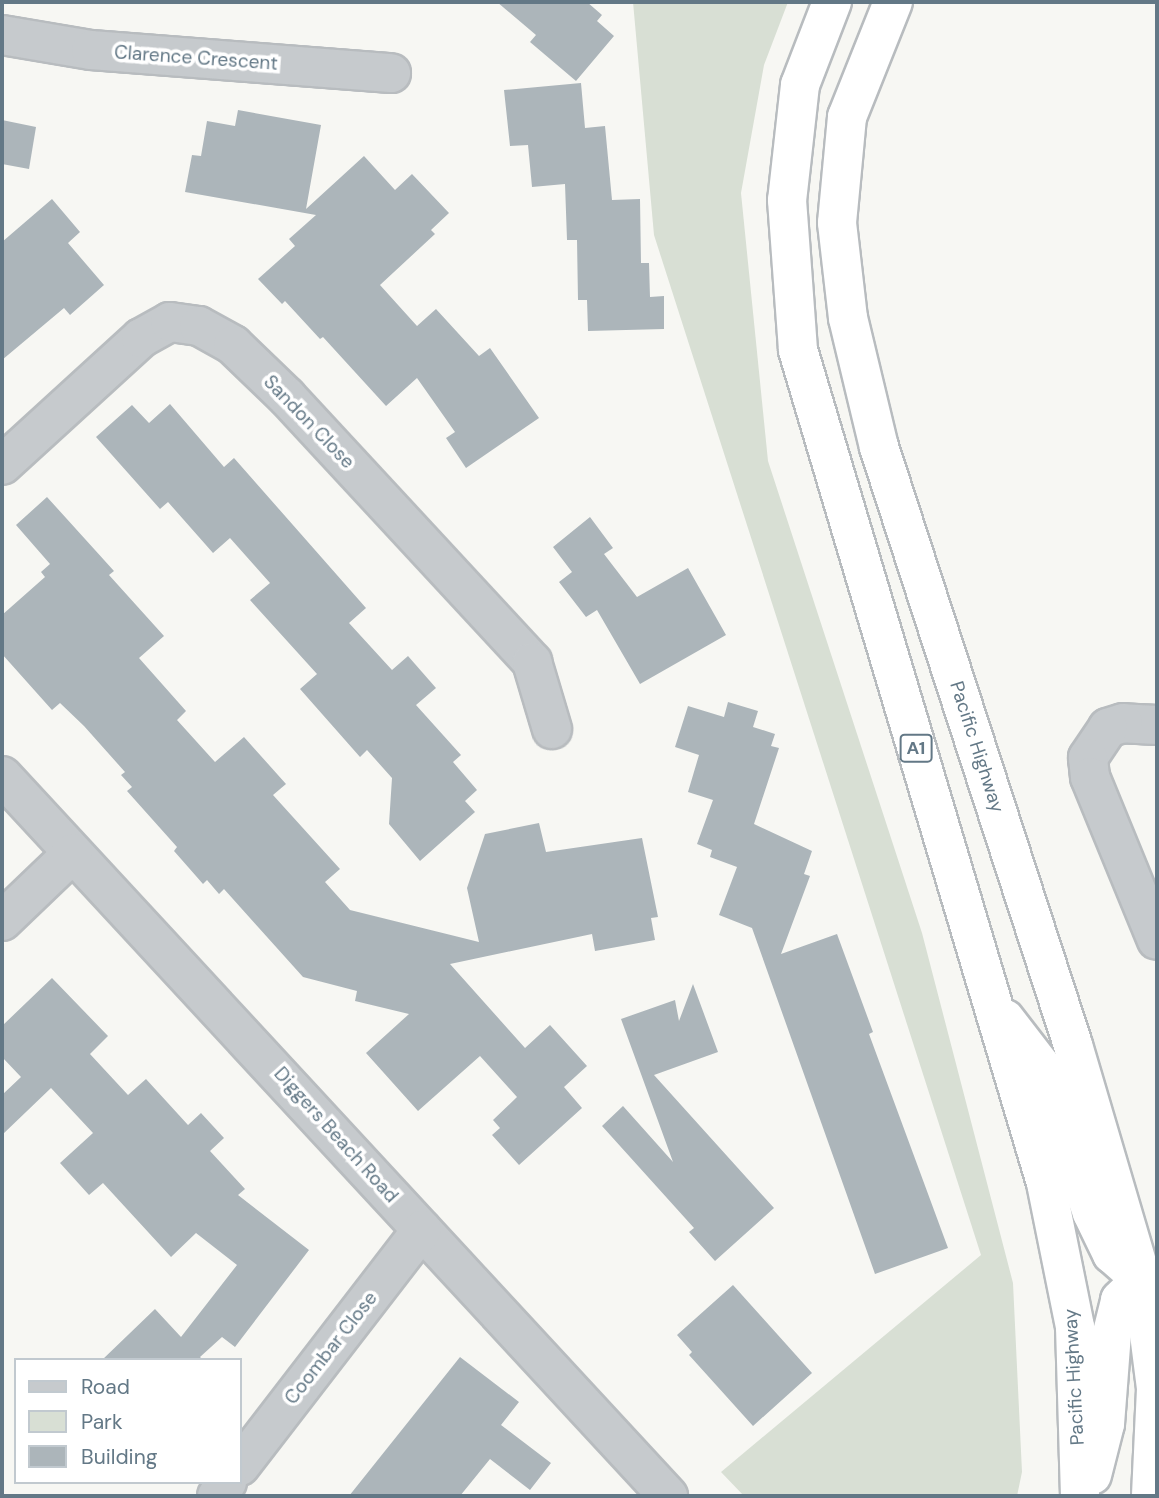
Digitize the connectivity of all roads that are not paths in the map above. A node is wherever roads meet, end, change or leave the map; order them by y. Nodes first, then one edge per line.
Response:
1 (832, 2) edge
2 (893, 2) edge
3 (2, 35) edge
4 (391, 73) dead end
5 (2, 465) edge
6 (1157, 725) edge
7 (552, 729) dead end
8 (2, 776) edge
9 (73, 853) junction
10 (2, 921) edge
11 (1157, 940) edge
12 (990, 1000) junction
13 (422, 1230) junction
14 (1149, 1277) edge
15 (242, 1463) edge
16 (668, 1496) edge
17 (1080, 1496) edge
18 (1087, 1496) edge
19 (1151, 1496) edge

1 - 12 highway, Pacific Highway / A1
2 - 14 highway, Pacific Highway
3 - 4 street, Clarence Crescent
5 - 7 street, Sandon Close
6 - 11 street
8 - 9 street, Diggers Beach Road
9 - 10 street
9 - 13 street, Diggers Beach Road
12 - 14 highway
12 - 17 highway, Pacific Highway / A1
13 - 15 street, Coombar Close
13 - 16 street, Diggers Beach Road
14 - 18 highway
14 - 19 highway, Pacific Highway

